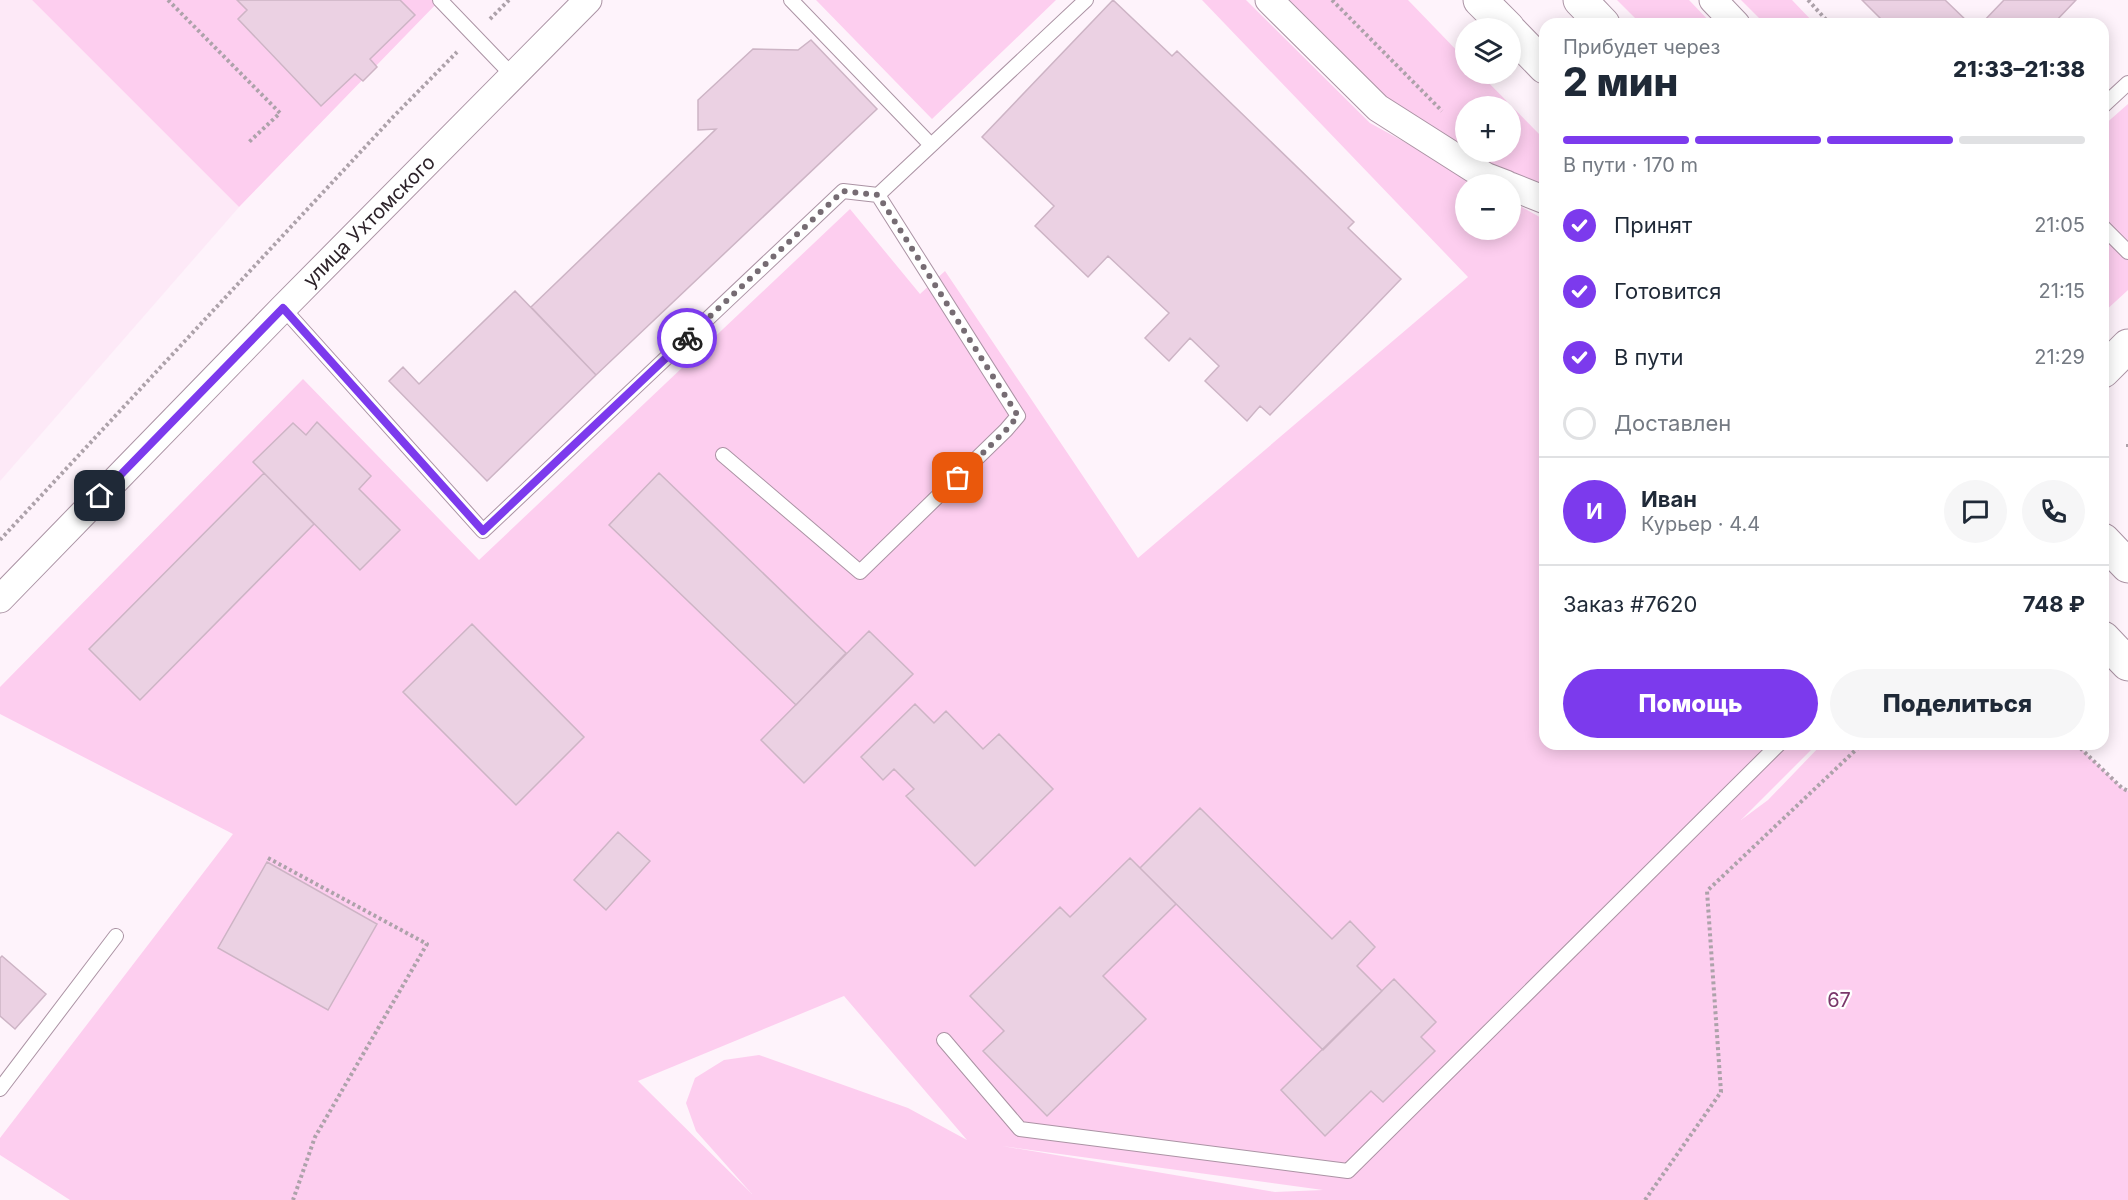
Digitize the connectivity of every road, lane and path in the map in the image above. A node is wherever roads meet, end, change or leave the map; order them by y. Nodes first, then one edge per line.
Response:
1 (168, 0) edge
2 (440, 0) edge
3 (509, 0) edge
4 (588, 0) edge
5 (791, 0) edge
6 (1086, 0) edge
7 (1269, 0) edge
8 (1332, 0) edge
9 (1480, 0) edge
10 (1580, 0) edge
11 (1713, 0) edge
12 (1808, 0) edge
13 (1497, 18) edge
14 (1597, 18) edge
15 (1730, 18) edge
16 (1824, 18) edge
17 (474, 35) junction
18 (1521, 42) edge
19 (1539, 61) edge
20 (513, 76) junction
21 (2128, 83) edge
22 (2109, 100) edge
23 (1444, 115) dead end
24 (248, 143) dead end
25 (932, 145) junction
26 (1482, 174) edge
27 (1521, 190) edge
28 (878, 195) junction
29 (1539, 198) edge
30 (2109, 232) edge
31 (2128, 252) edge
32 (283, 308) junction
33 (2128, 346) edge
34 (2109, 365) edge
35 (2128, 444) edge
36 (2128, 450) edge
37 (723, 455) dead end
38 (0, 540) edge
39 (2109, 546) edge
40 (2128, 566) edge
41 (0, 600) edge
42 (2109, 644) edge
43 (2128, 664) edge
44 (1773, 750) edge
45 (1856, 750) edge
46 (2082, 750) edge
47 (2128, 791) edge
48 (268, 858) dead end
49 (116, 936) dead end
50 (944, 1040) dead end
51 (0, 1089) edge
52 (293, 1200) edge
53 (1645, 1200) edge

1 - 24 path
2 - 17 lane
3 - 17 path
4 - 20 street, улица Ухтомского
5 - 25 lane
6 - 25 lane
7 - 26 street
8 - 23 path
9 - 13 main road
10 - 14 main road
11 - 15 street
12 - 16 path
17 - 20 lane
17 - 38 path
18 - 19 main road
20 - 32 street, улица Ухтомского
21 - 22 lane
25 - 28 lane
27 - 29 street
28 - 32 lane
28 - 37 lane
30 - 31 lane
32 - 41 street, улица Ухтомского
33 - 34 main road
35 - 36 path
39 - 40 main road
42 - 43 main road
44 - 50 lane
45 - 53 path
46 - 47 path
48 - 52 path
49 - 51 lane

